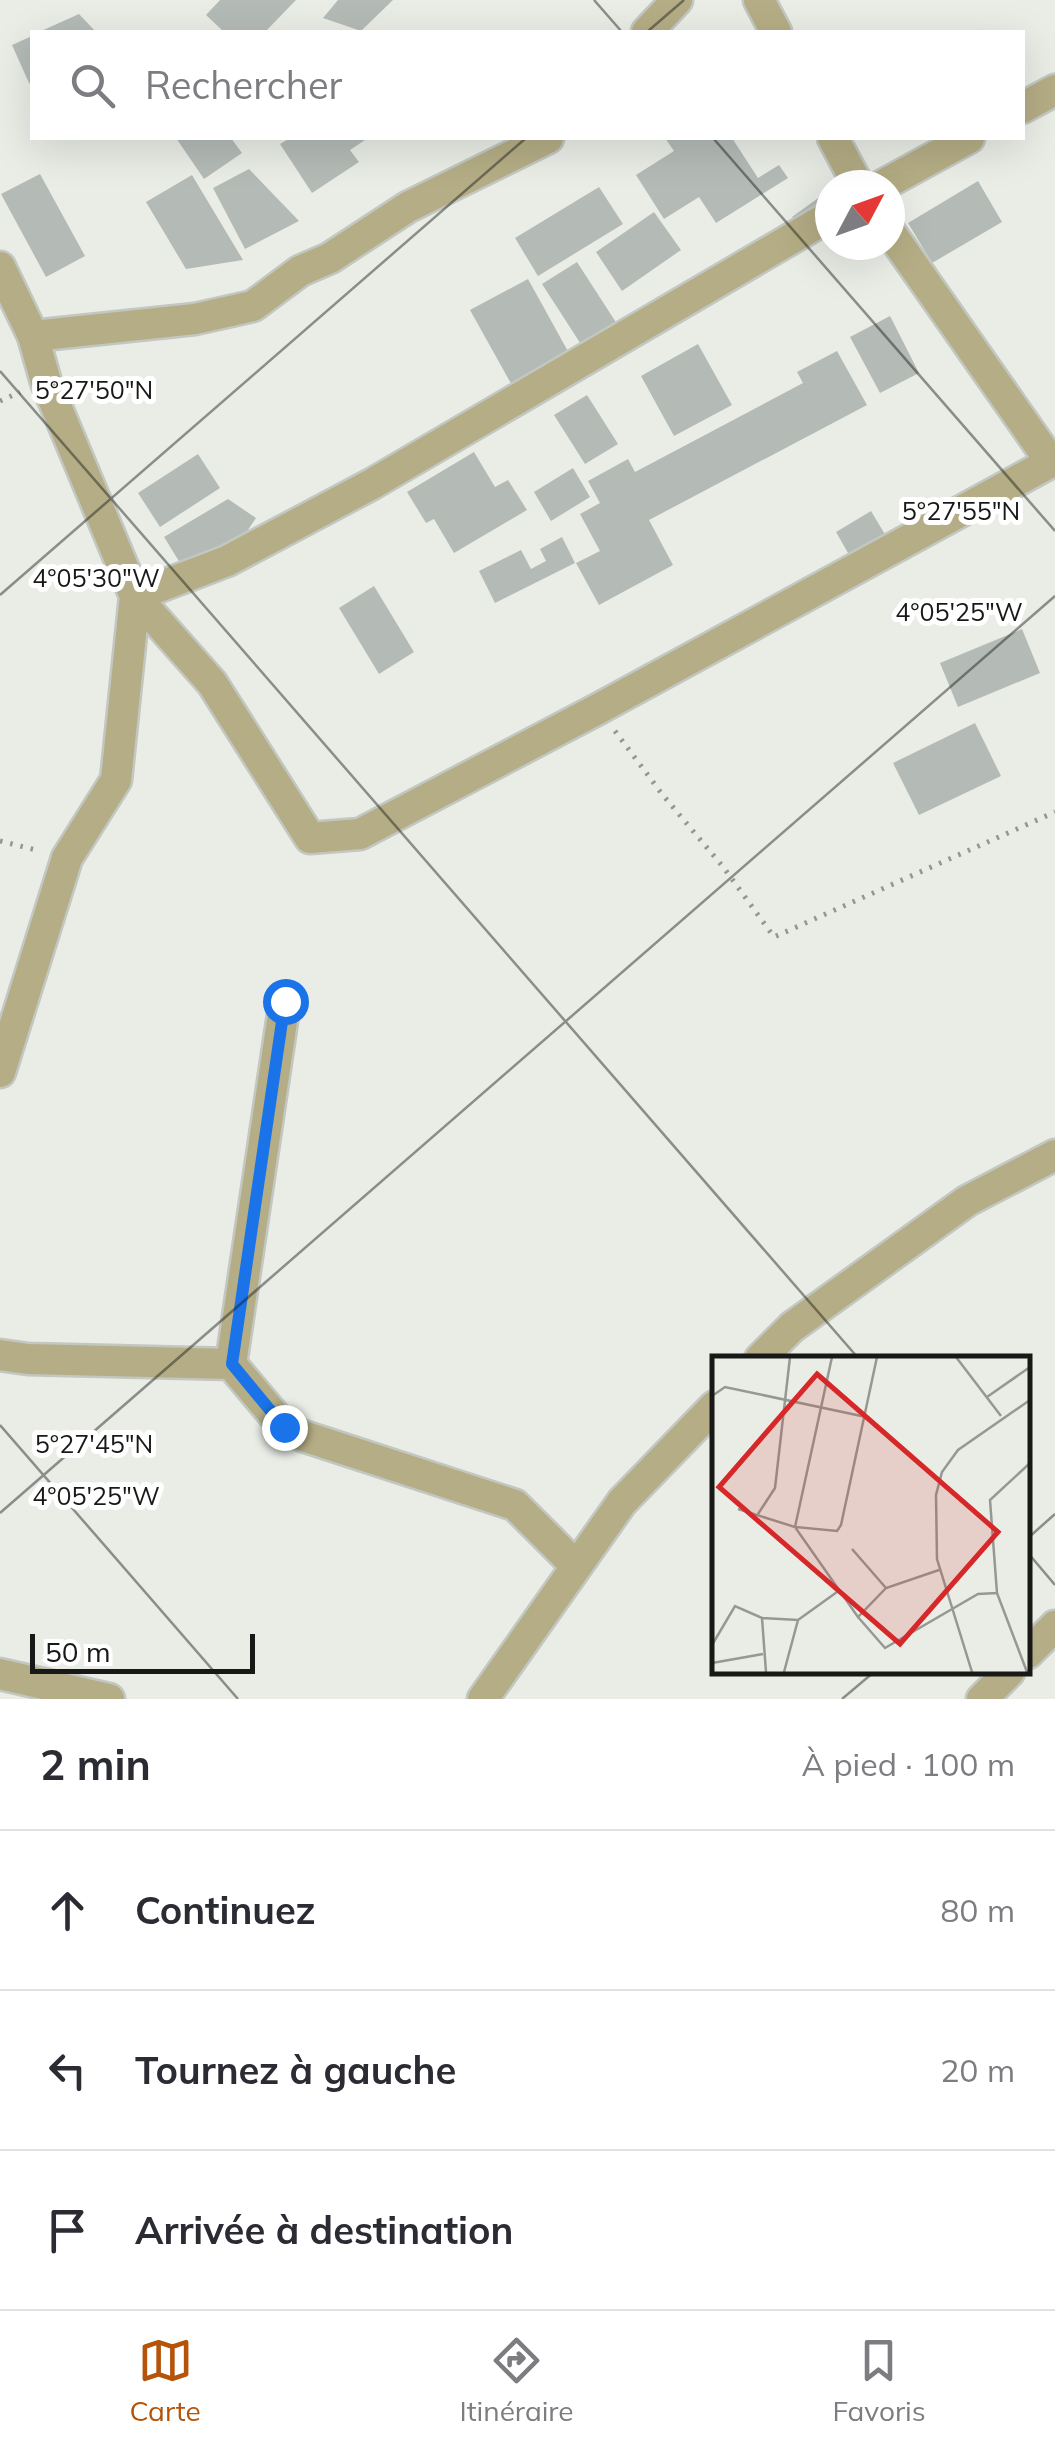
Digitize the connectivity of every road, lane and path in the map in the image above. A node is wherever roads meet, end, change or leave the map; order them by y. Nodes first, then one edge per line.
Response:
1 (677, 0) edge
2 (758, 0) edge
3 (649, 30) edge
4 (775, 30) edge
5 (1055, 90) edge
6 (1025, 106) edge
7 (544, 140) edge
8 (834, 140) edge
9 (966, 140) edge
10 (850, 170) edge
11 (905, 173) edge
12 (815, 225) edge
13 (905, 253) edge
14 (0, 268) edge
15 (33, 336) junction
16 (1053, 461) edge
17 (135, 596) junction
18 (598, 709) junction
19 (1055, 812) edge
20 (0, 842) edge
21 (67, 858) junction
22 (285, 1001) dead end
23 (0, 1072) edge
24 (1055, 1156) edge
25 (0, 1355) edge
26 (763, 1356) edge
27 (232, 1364) junction
28 (712, 1409) edge
29 (576, 1566) junction
30 (1055, 1626) edge
31 (1030, 1651) edge
32 (0, 1674) edge
33 (1007, 1674) edge
34 (108, 1699) edge
35 (483, 1699) edge
36 (982, 1699) edge

1 - 3 street
2 - 4 street
5 - 6 street
7 - 15 street
8 - 10 street
9 - 11 street
12 - 17 street
13 - 16 street
14 - 15 street
15 - 17 street
16 - 18 street
17 - 18 street
17 - 21 street
18 - 19 path
20 - 21 path
21 - 23 street
22 - 27 street
24 - 26 street
25 - 27 street
27 - 29 street
28 - 29 street
29 - 35 street
30 - 31 street
32 - 34 street
33 - 36 street

